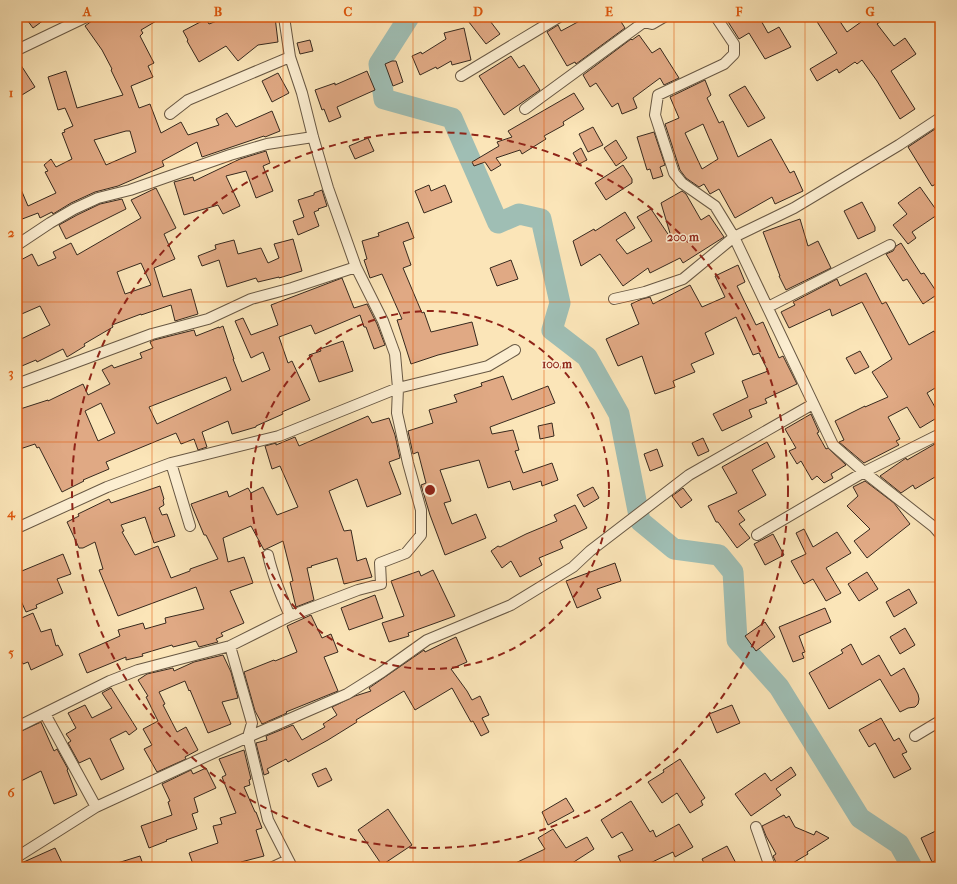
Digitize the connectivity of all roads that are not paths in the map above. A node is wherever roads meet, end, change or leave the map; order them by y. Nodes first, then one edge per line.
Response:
1 (86, 17) edge
2 (284, 17) edge
3 (559, 17) edge
4 (664, 17) edge
5 (716, 17) edge
6 (641, 20) edge
7 (17, 50) edge
8 (290, 57) junction
9 (461, 76) dead end
10 (525, 109) dead end
11 (170, 114) dead end
12 (940, 118) edge
13 (313, 137) junction
14 (734, 237) junction
15 (17, 245) edge
16 (890, 245) dead end
17 (356, 267) junction
18 (614, 299) dead end
19 (768, 307) junction
20 (515, 350) dead end
21 (17, 384) edge
22 (398, 388) junction
23 (813, 404) junction
24 (940, 434) edge
25 (171, 463) junction
26 (864, 472) junction
27 (190, 526) dead end
28 (17, 528) edge
29 (940, 534) edge
30 (756, 535) dead end
31 (268, 556) dead end
32 (290, 616) junction
33 (230, 646) junction
34 (45, 714) junction
35 (940, 721) edge
36 (17, 727) edge
37 (915, 736) dead end
38 (248, 737) junction
39 (96, 807) junction
40 (756, 827) dead end
41 (17, 857) edge
42 (290, 864) edge
43 (273, 867) edge
44 (770, 867) edge

1 - 7 street
2 - 8 street
3 - 9 street
4 - 6 street
5 - 14 street
6 - 10 street
8 - 11 street
8 - 13 street
12 - 14 street
13 - 15 street
13 - 17 street
14 - 18 street
14 - 19 street
16 - 19 street
17 - 21 street
17 - 22 street
19 - 23 street
20 - 22 street
22 - 25 street
22 - 32 street
23 - 26 street
23 - 38 street
24 - 26 street
25 - 27 street
25 - 28 street
26 - 29 street
26 - 30 street
31 - 32 street
32 - 33 street
33 - 34 street
33 - 38 street
34 - 36 street
34 - 39 street
35 - 37 street
38 - 39 street
38 - 42 street
39 - 41 street
40 - 44 street
42 - 43 street

